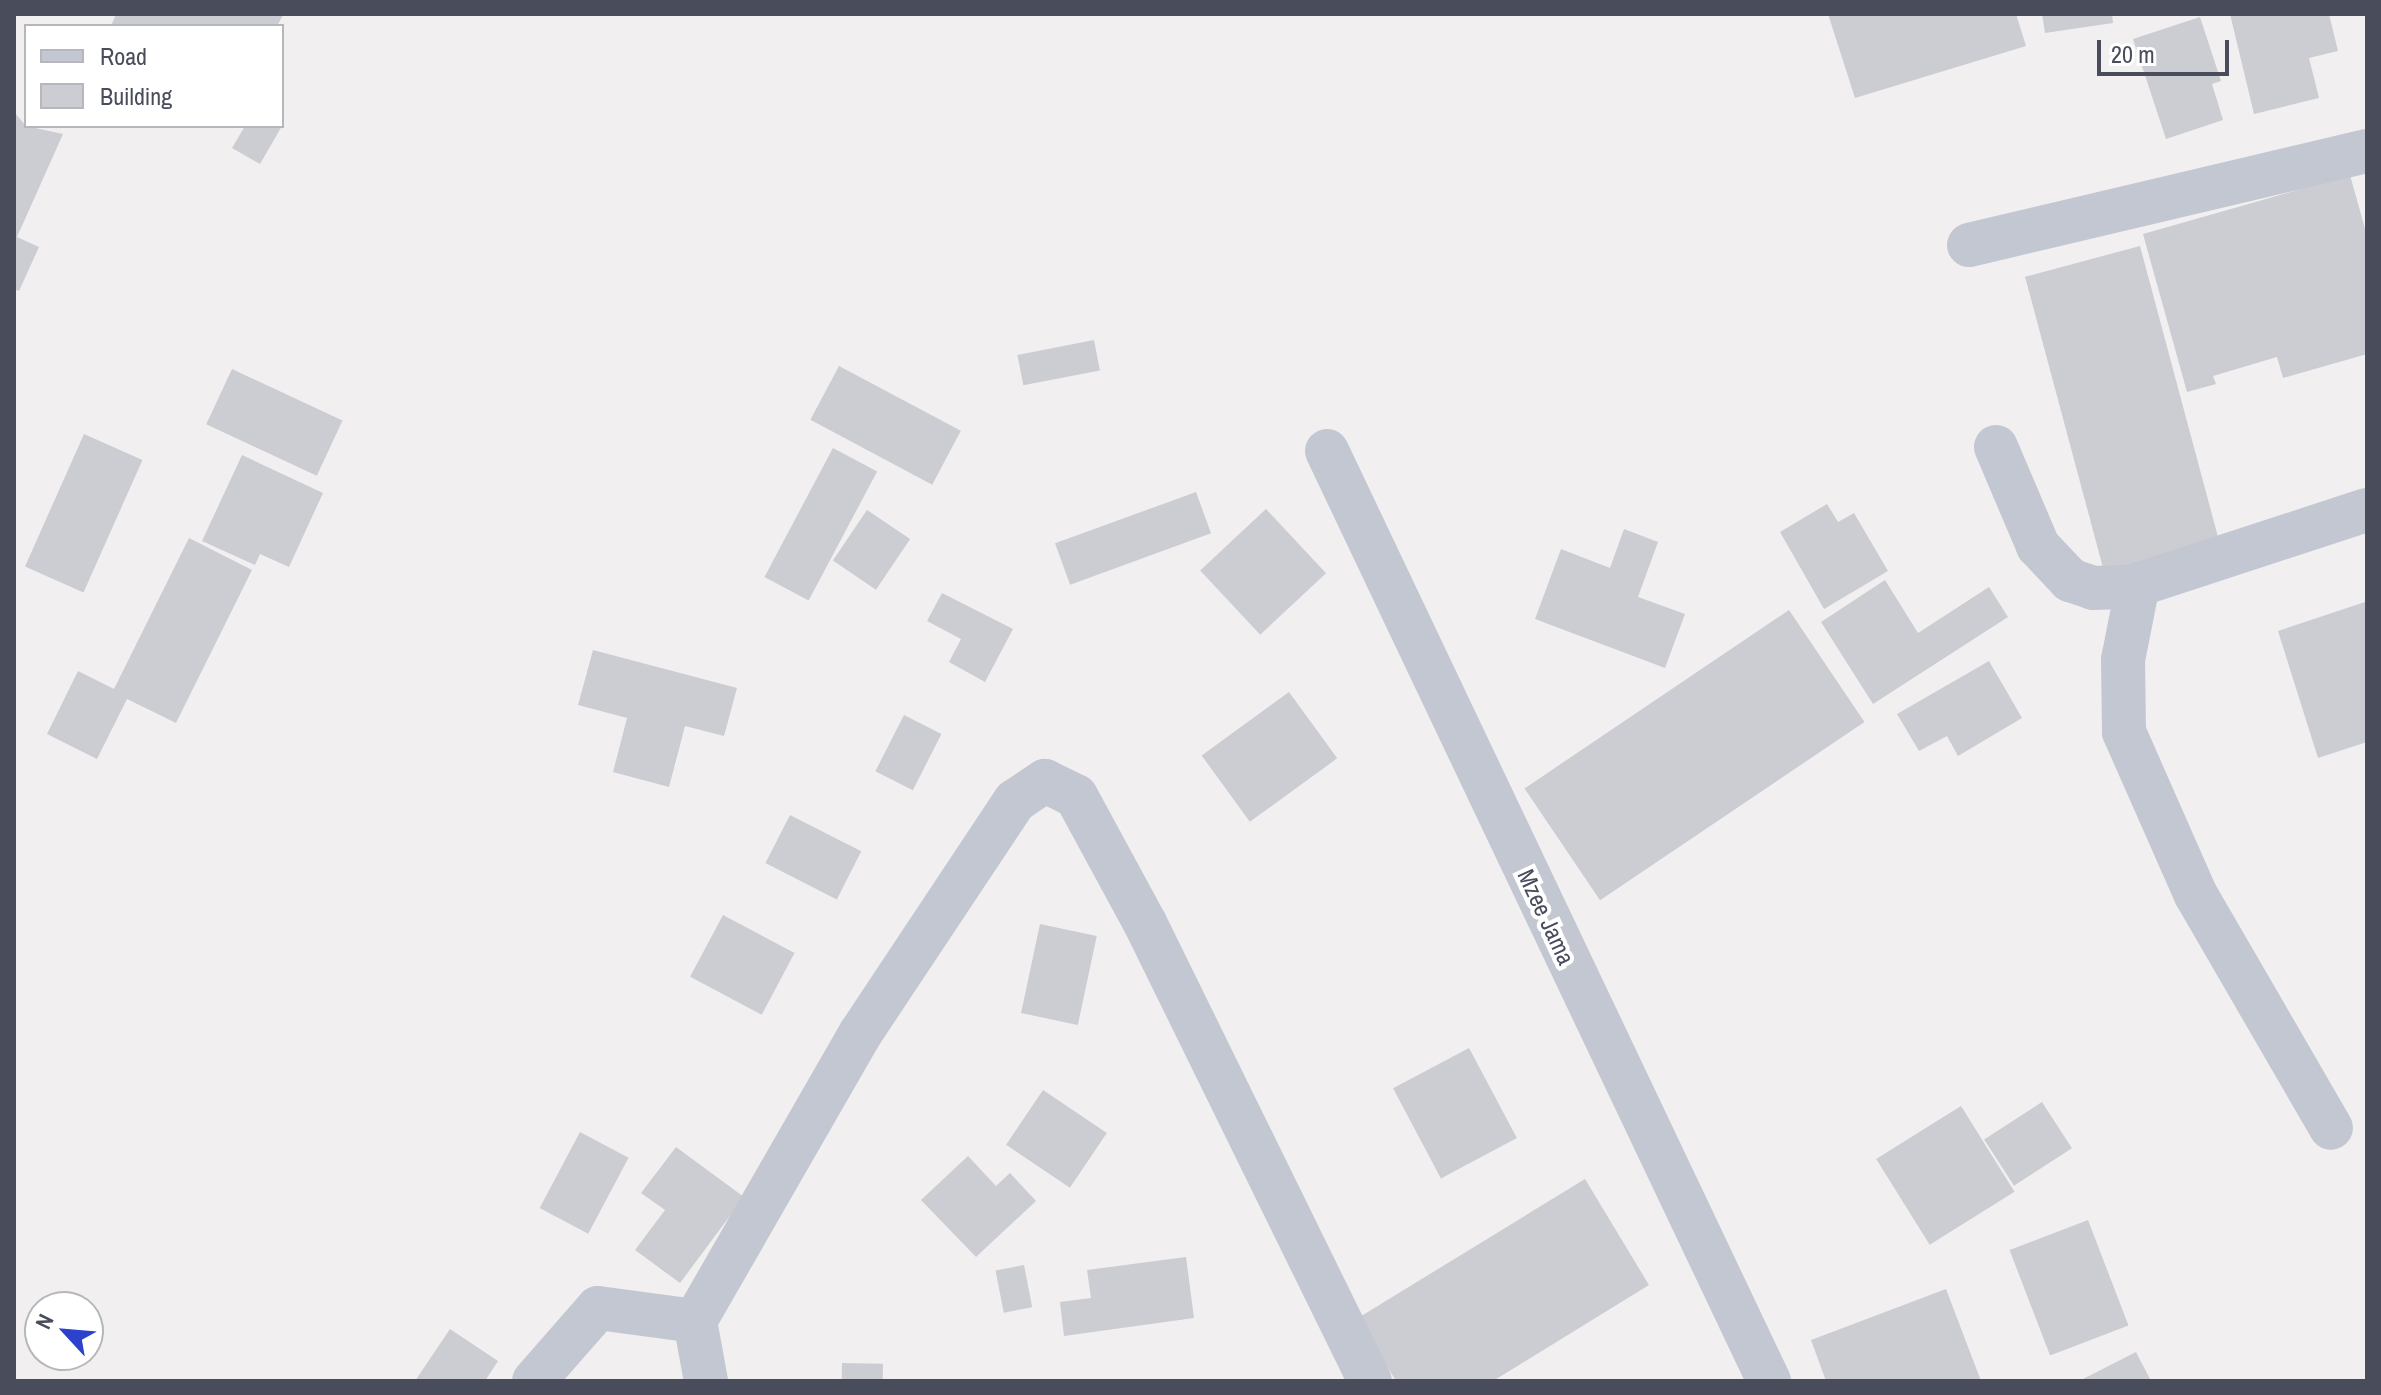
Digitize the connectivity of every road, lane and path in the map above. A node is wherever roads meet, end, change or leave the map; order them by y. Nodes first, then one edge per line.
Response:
1 (2367, 151) edge
2 (1969, 245) dead end
3 (1996, 447) dead end
4 (1327, 451) dead end
5 (2367, 510) edge
6 (2138, 584) junction
7 (2331, 1128) dead end
8 (695, 1321) junction
9 (534, 1381) edge
10 (706, 1381) edge
11 (1370, 1381) edge
12 (1769, 1381) edge

1 - 2 street
3 - 6 street
4 - 12 street, Mzee Jama
5 - 6 street
6 - 7 street
8 - 9 street
8 - 10 street
8 - 11 street

